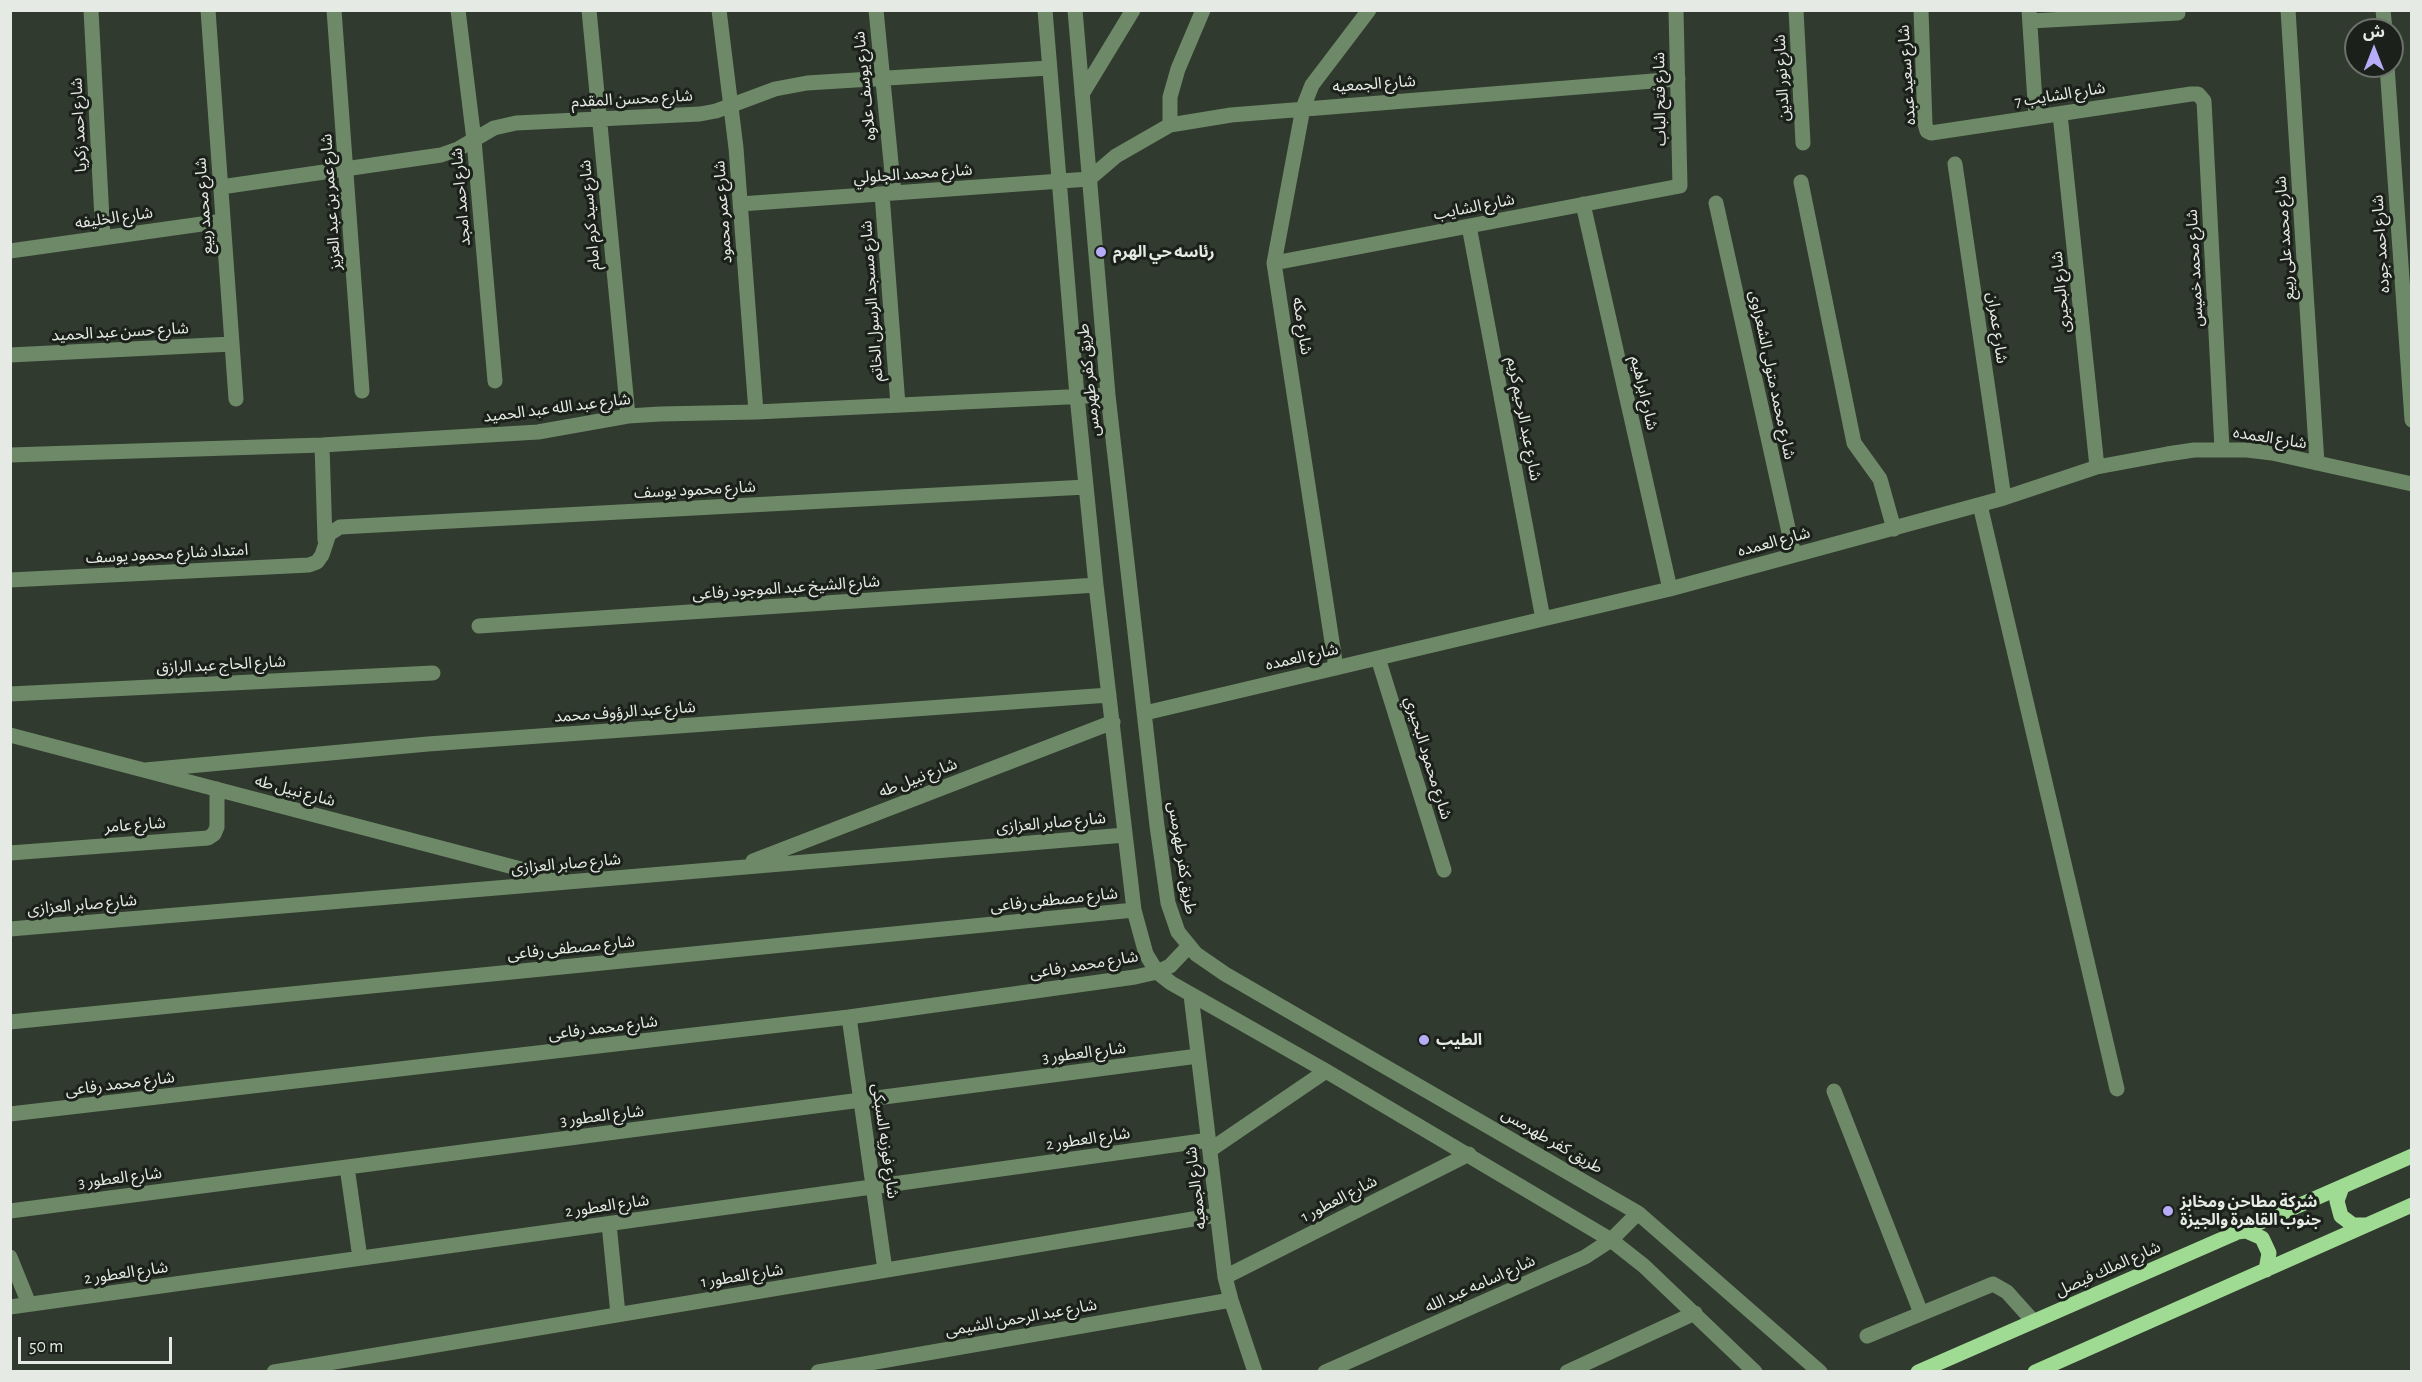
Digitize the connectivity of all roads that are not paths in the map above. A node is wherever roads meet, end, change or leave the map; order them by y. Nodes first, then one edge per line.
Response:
1 (91, 10) edge
2 (208, 10) edge
3 (334, 10) edge
4 (458, 10) edge
5 (589, 10) edge
6 (718, 10) edge
7 (876, 10) edge
8 (1044, 10) edge
9 (1075, 10) edge
10 (1133, 10) edge
11 (1203, 10) edge
12 (1369, 10) edge
13 (1676, 10) edge
14 (1796, 10) edge
15 (1921, 10) edge
16 (2288, 10) edge
17 (2178, 13) dead end
18 (2030, 16) edge
19 (1049, 68) junction
20 (883, 78) junction
21 (2388, 78) edge
22 (1678, 79) junction
23 (1082, 94) junction
24 (2191, 94) joint
25 (730, 106) junction
26 (1303, 108) junction
27 (2060, 114) junction
28 (2036, 117) junction
29 (599, 119) junction
30 (1170, 125) junction
31 (1935, 132) joint
32 (474, 140) junction
33 (1803, 143) dead end
34 (1955, 164) dead end
35 (348, 170) junction
36 (1089, 179) junction
37 (1059, 181) junction
38 (1801, 182) dead end
39 (1680, 186) joint
40 (221, 187) junction
41 (888, 194) junction
42 (1716, 203) dead end
43 (740, 204) junction
44 (1583, 204) junction
45 (223, 221) junction
46 (1469, 226) junction
47 (104, 238) junction
48 (10, 250) edge
49 (1274, 263) junction
50 (232, 344) junction
51 (10, 356) edge
52 (495, 381) dead end
53 (362, 391) dead end
54 (1108, 395) junction
55 (1077, 396) junction
56 (237, 399) dead end
57 (898, 405) junction
58 (756, 412) junction
59 (628, 417) junction
60 (2412, 420) edge
61 (322, 445) junction
62 (2222, 449) junction
63 (10, 455) edge
64 (2317, 463) junction
65 (2097, 467) junction
66 (2412, 484) edge
67 (1086, 487) junction
68 (2004, 498) junction
69 (1980, 505) junction
70 (1894, 529) junction
71 (324, 548) junction
72 (1794, 555) junction
73 (10, 580) edge
74 (1096, 585) junction
75 (1670, 588) junction
76 (1543, 619) junction
77 (479, 626) dead end
78 (1378, 658) junction
79 (1336, 668) junction
80 (433, 673) dead end
81 (10, 694) edge
82 (1109, 695) junction
83 (1145, 713) junction
84 (1113, 722) junction
85 (10, 735) edge
86 (144, 770) junction
87 (217, 789) junction
88 (1125, 835) junction
89 (10, 853) edge
90 (736, 868) junction
91 (1444, 870) dead end
92 (570, 882) junction
93 (1134, 910) junction
94 (10, 929) edge
95 (1189, 946) junction
96 (1157, 972) junction
97 (1191, 995) junction
98 (849, 1017) junction
99 (10, 1022) edge
100 (1198, 1056) junction
101 (1326, 1071) junction
102 (2117, 1089) dead end
103 (1834, 1090) dead end
104 (861, 1100) junction
105 (10, 1114) edge
106 (1209, 1145) junction
107 (1469, 1154) junction
108 (2412, 1156) edge
109 (347, 1167) junction
110 (873, 1187) junction
111 (2342, 1187) junction
112 (2412, 1205) edge
113 (10, 1211) edge
114 (1638, 1213) junction
115 (1217, 1215) junction
116 (609, 1224) junction
117 (2369, 1225) junction
118 (2237, 1232) junction
119 (1611, 1240) junction
120 (10, 1257) edge
121 (360, 1258) junction
122 (885, 1270) junction
123 (2266, 1270) junction
124 (1225, 1276) junction
125 (1231, 1300) junction
126 (29, 1304) junction
127 (10, 1307) edge
128 (1695, 1313) junction
129 (1921, 1313) junction
130 (618, 1314) junction
131 (2033, 1321) junction
132 (1867, 1336) dead end
133 (274, 1371) edge
134 (818, 1371) edge
135 (1255, 1371) edge
136 (1325, 1371) edge
137 (1567, 1371) edge
138 (1755, 1371) edge
139 (1820, 1371) edge
140 (1918, 1371) edge
141 (2035, 1371) edge

1 - 47 street, شارع احمد زكريا
2 - 40 street, شارع محمد ربيع
3 - 35 street, شارع عمر بن عبد العزيز
4 - 32 street, شارع احمد امجد
5 - 29 street, شارع سيد كرم امام
6 - 25 street, شارع عمر محمود
7 - 20 street, شارع يوسف علاوه
8 - 19 street, طريق كفر طهرمس
9 - 23 street, طريق كفر طهرمس
10 - 23 street
11 - 30 street
12 - 26 street, شارع مكه
13 - 22 street, شارع فتح الباب
14 - 33 street, شارع نور الدين
15 - 31 street, شارع سعيد عبده
16 - 64 street, شارع محمد على ربيع
17 - 18 street
18 - 28 street
19 - 20 street, شارع محسن المقدم
19 - 37 street, طريق كفر طهرمس
20 - 25 street, شارع محسن المقدم
20 - 41 street, شارع يوسف علاوه
21 - 60 street, شارع احمد جوده
22 - 26 street, شارع الجمعيه
22 - 39 street, شارع فتح الباب
23 - 36 street, طريق كفر طهرمس
24 - 27 street, شارع الشايب 7
24 - 62 street, شارع محمد خميس
25 - 29 street, شارع محسن المقدم
25 - 43 street, شارع عمر محمود
26 - 30 street, شارع الجمعيه
26 - 49 street, شارع مكه
27 - 28 street, شارع الشايب 7
27 - 65 street, شارع البحيرى
28 - 31 street, شارع الشايب 7
29 - 32 street, شارع محسن المقدم
29 - 59 street, شارع سيد كرم امام
30 - 36 street, شارع الجمعيه
32 - 35 street, شارع محسن المقدم
32 - 52 street, شارع احمد امجد
34 - 68 street, شارع عمران
35 - 40 street, شارع محسن المقدم
35 - 53 street, شارع عمر بن عبد العزيز
36 - 37 street, شارع محمد الجلولي
36 - 54 street, طريق كفر طهرمس
37 - 41 street, شارع محمد الجلولي
37 - 55 street, طريق كفر طهرمس
38 - 70 street
39 - 44 street, شارع الشايب
40 - 45 street, شارع محمد ربيع
41 - 43 street, شارع محمد الجلولي
41 - 57 street, شارع مسجد الرسول الخاتم
42 - 72 street, شارع محمد متولى الشعراوى
43 - 58 street, شارع عمر محمود
44 - 46 street, شارع الشايب
44 - 75 street, شارع ابراهيم
45 - 47 street, شارع الخليفه
45 - 50 street, شارع محمد ربيع
46 - 49 street, شارع الشايب
46 - 76 street, شارع عبد الرحيم كريم
47 - 48 street, شارع الخليفه
49 - 79 street, شارع مكه
50 - 51 street, شارع حسن عبد الحميد
50 - 56 street, شارع محمد ربيع
54 - 55 street, شارع عبد الله عبد الحميد
54 - 83 street, طريق كفر طهرمس
55 - 57 street, شارع عبد الله عبد الحميد
55 - 67 street, طريق كفر طهرمس
57 - 58 street, شارع عبد الله عبد الحميد
58 - 59 street, شارع عبد الله عبد الحميد
59 - 61 street, شارع عبد الله عبد الحميد
61 - 63 street, شارع عبد الله عبد الحميد
61 - 71 street
62 - 64 street, شارع العمده
62 - 65 street, شارع العمده
64 - 66 street, شارع العمده
65 - 68 street, شارع العمده
67 - 71 street, شارع محمود يوسف
67 - 74 street, طريق كفر طهرمس
68 - 69 street, شارع العمده
69 - 70 street, شارع العمده
69 - 102 street
70 - 72 street, شارع العمده
71 - 73 street, امتداد شارع محمود يوسف
72 - 75 street, شارع العمده
74 - 77 street, شارع الشيخ عبد الموجود رفاعى
74 - 82 street, طريق كفر طهرمس
75 - 76 street, شارع العمده
76 - 78 street, شارع العمده
78 - 79 street, شارع العمده
78 - 91 street, شارع محمود البحيري
79 - 83 street, شارع العمده
80 - 81 street, شارع الحاج عبد الرازق
82 - 84 street, طريق كفر طهرمس
82 - 86 street, شارع عبد الرؤوف محمد
83 - 95 street, طريق كفر طهرمس
84 - 88 street, طريق كفر طهرمس
84 - 90 street, شارع نبيل طه
85 - 86 street, شارع نبيل طه
86 - 87 street, شارع نبيل طه
87 - 89 street, شارع عامر
87 - 92 street, شارع نبيل طه
88 - 90 street, شارع صابر العزازى
88 - 93 street, طريق كفر طهرمس
90 - 92 street, شارع صابر العزازى
92 - 94 street, شارع صابر العزازى
93 - 96 street, طريق كفر طهرمس
93 - 99 street, شارع مصطفى رفاعى
95 - 96 street, شارع محمد رفاعى
95 - 114 street, طريق كفر طهرمس
96 - 97 street, طريق كفر طهرمس
96 - 98 street, شارع محمد رفاعى
97 - 100 street, شارع الجمعيه
97 - 101 street, طريق كفر طهرمس
98 - 104 street, شارع فوزيه السبكى
98 - 105 street, شارع محمد رفاعى
100 - 104 street, شارع العطور 3
100 - 106 street, شارع الجمعيه
101 - 106 street, شارع العطور 2
101 - 107 street, طريق كفر طهرمس
103 - 129 street
104 - 109 street, شارع العطور 3
104 - 110 street, شارع فوزيه السبكى
106 - 110 street, شارع العطور 2
106 - 115 street, شارع الجمعيه
107 - 119 street, طريق كفر طهرمس
107 - 124 street, شارع العطور 1
108 - 111 main road, شارع الملك فيصل
109 - 113 street, شارع العطور 3
109 - 121 street
110 - 116 street, شارع العطور 2
110 - 122 street, شارع فوزيه السبكى
111 - 117 main road
111 - 118 main road, شارع الملك فيصل
112 - 117 main road
114 - 119 street, شارع اسامه عبد الله
114 - 139 street, طريق كفر طهرمس
115 - 122 street, شارع العطور 1
115 - 124 street, شارع الجمعيه
116 - 121 street, شارع العطور 2
116 - 130 street
117 - 123 main road
118 - 123 main road
118 - 131 main road, شارع الملك فيصل
119 - 128 street, طريق كفر طهرمس
119 - 136 street, شارع اسامه عبد الله
120 - 126 street
121 - 126 street, شارع العطور 2
122 - 130 street, شارع العطور 1
123 - 141 main road
124 - 125 street, شارع الجمعيه
125 - 134 street, شارع عبد الرحمن الشيمى
125 - 135 street, شارع الجمعيه
126 - 127 street, شارع العطور 2
128 - 137 street
128 - 138 street, طريق كفر طهرمس
129 - 131 street
129 - 132 street
130 - 133 street, شارع العطور 1
131 - 140 main road, شارع الملك فيصل

